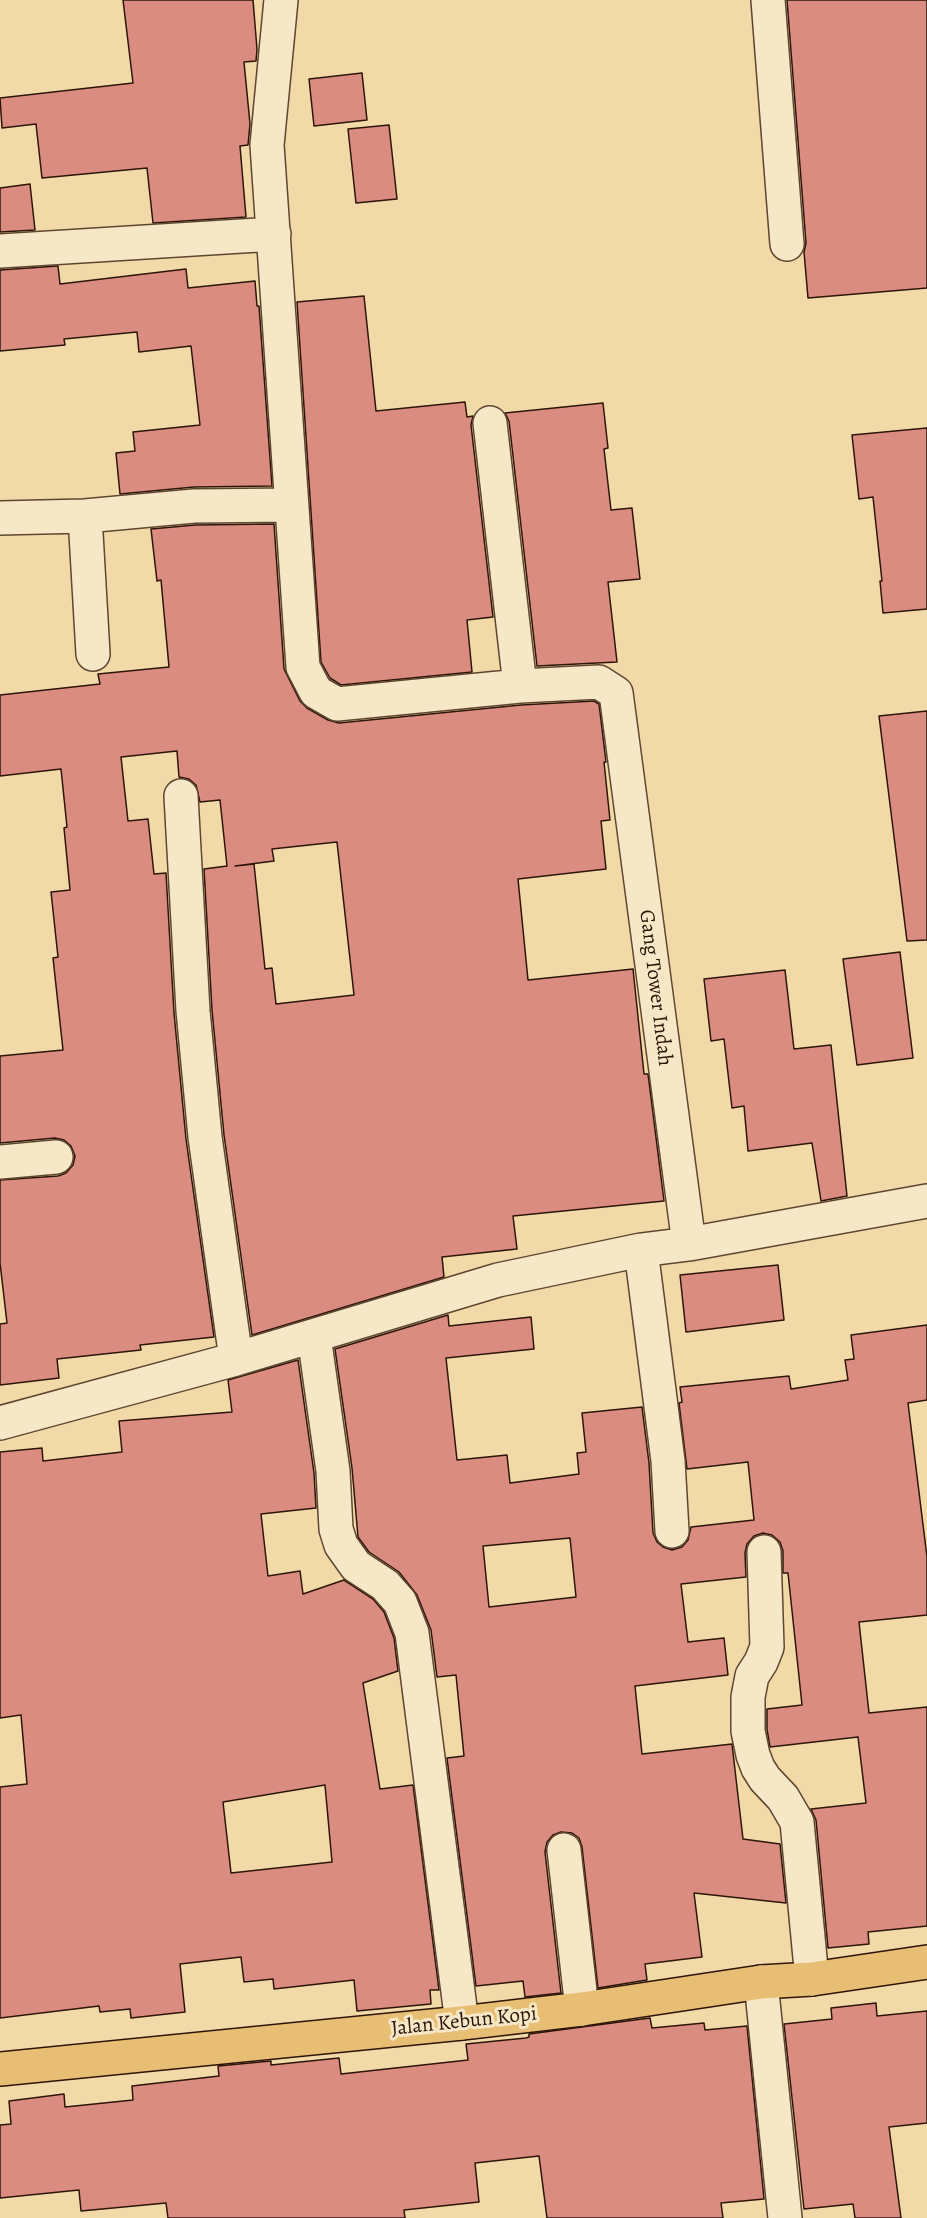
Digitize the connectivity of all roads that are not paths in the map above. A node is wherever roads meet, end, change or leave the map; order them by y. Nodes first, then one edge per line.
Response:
1 (281, 0) edge
2 (768, 0) edge
3 (274, 234) junction
4 (787, 244) dead end
5 (0, 251) edge
6 (490, 423) dead end
7 (291, 505) junction
8 (85, 516) junction
9 (0, 518) edge
10 (93, 654) dead end
11 (520, 686) junction
12 (181, 796) dead end
13 (56, 1157) dead end
14 (0, 1162) edge
15 (927, 1201) edge
16 (689, 1244) junction
17 (641, 1250) junction
18 (314, 1336) junction
19 (236, 1359) junction
20 (0, 1423) edge
21 (672, 1531) dead end
22 (764, 1552) dead end
23 (564, 1850) dead end
24 (927, 1962) edge
25 (812, 1979) junction
26 (761, 1982) junction
27 (582, 2009) junction
28 (462, 2023) junction
29 (0, 2069) edge
30 (785, 2218) edge

1 - 3 street, Gang Tower Indah
2 - 4 street
3 - 5 street
3 - 7 street, Gang Tower Indah
6 - 11 street
7 - 8 street
7 - 11 street, Gang Tower Indah
8 - 9 street
8 - 10 street
11 - 16 street, Gang Tower Indah
12 - 19 street
13 - 14 street
15 - 16 street
16 - 17 street
17 - 18 street
17 - 21 street
18 - 19 street
18 - 28 street
19 - 20 street
22 - 25 street
23 - 27 street
24 - 25 main road, Jalan Kebun Kopi
25 - 26 main road, Jalan Kebun Kopi
26 - 27 main road, Jalan Kebun Kopi
26 - 30 street
27 - 28 main road, Jalan Kebun Kopi
28 - 29 main road, Jalan Kebun Kopi

